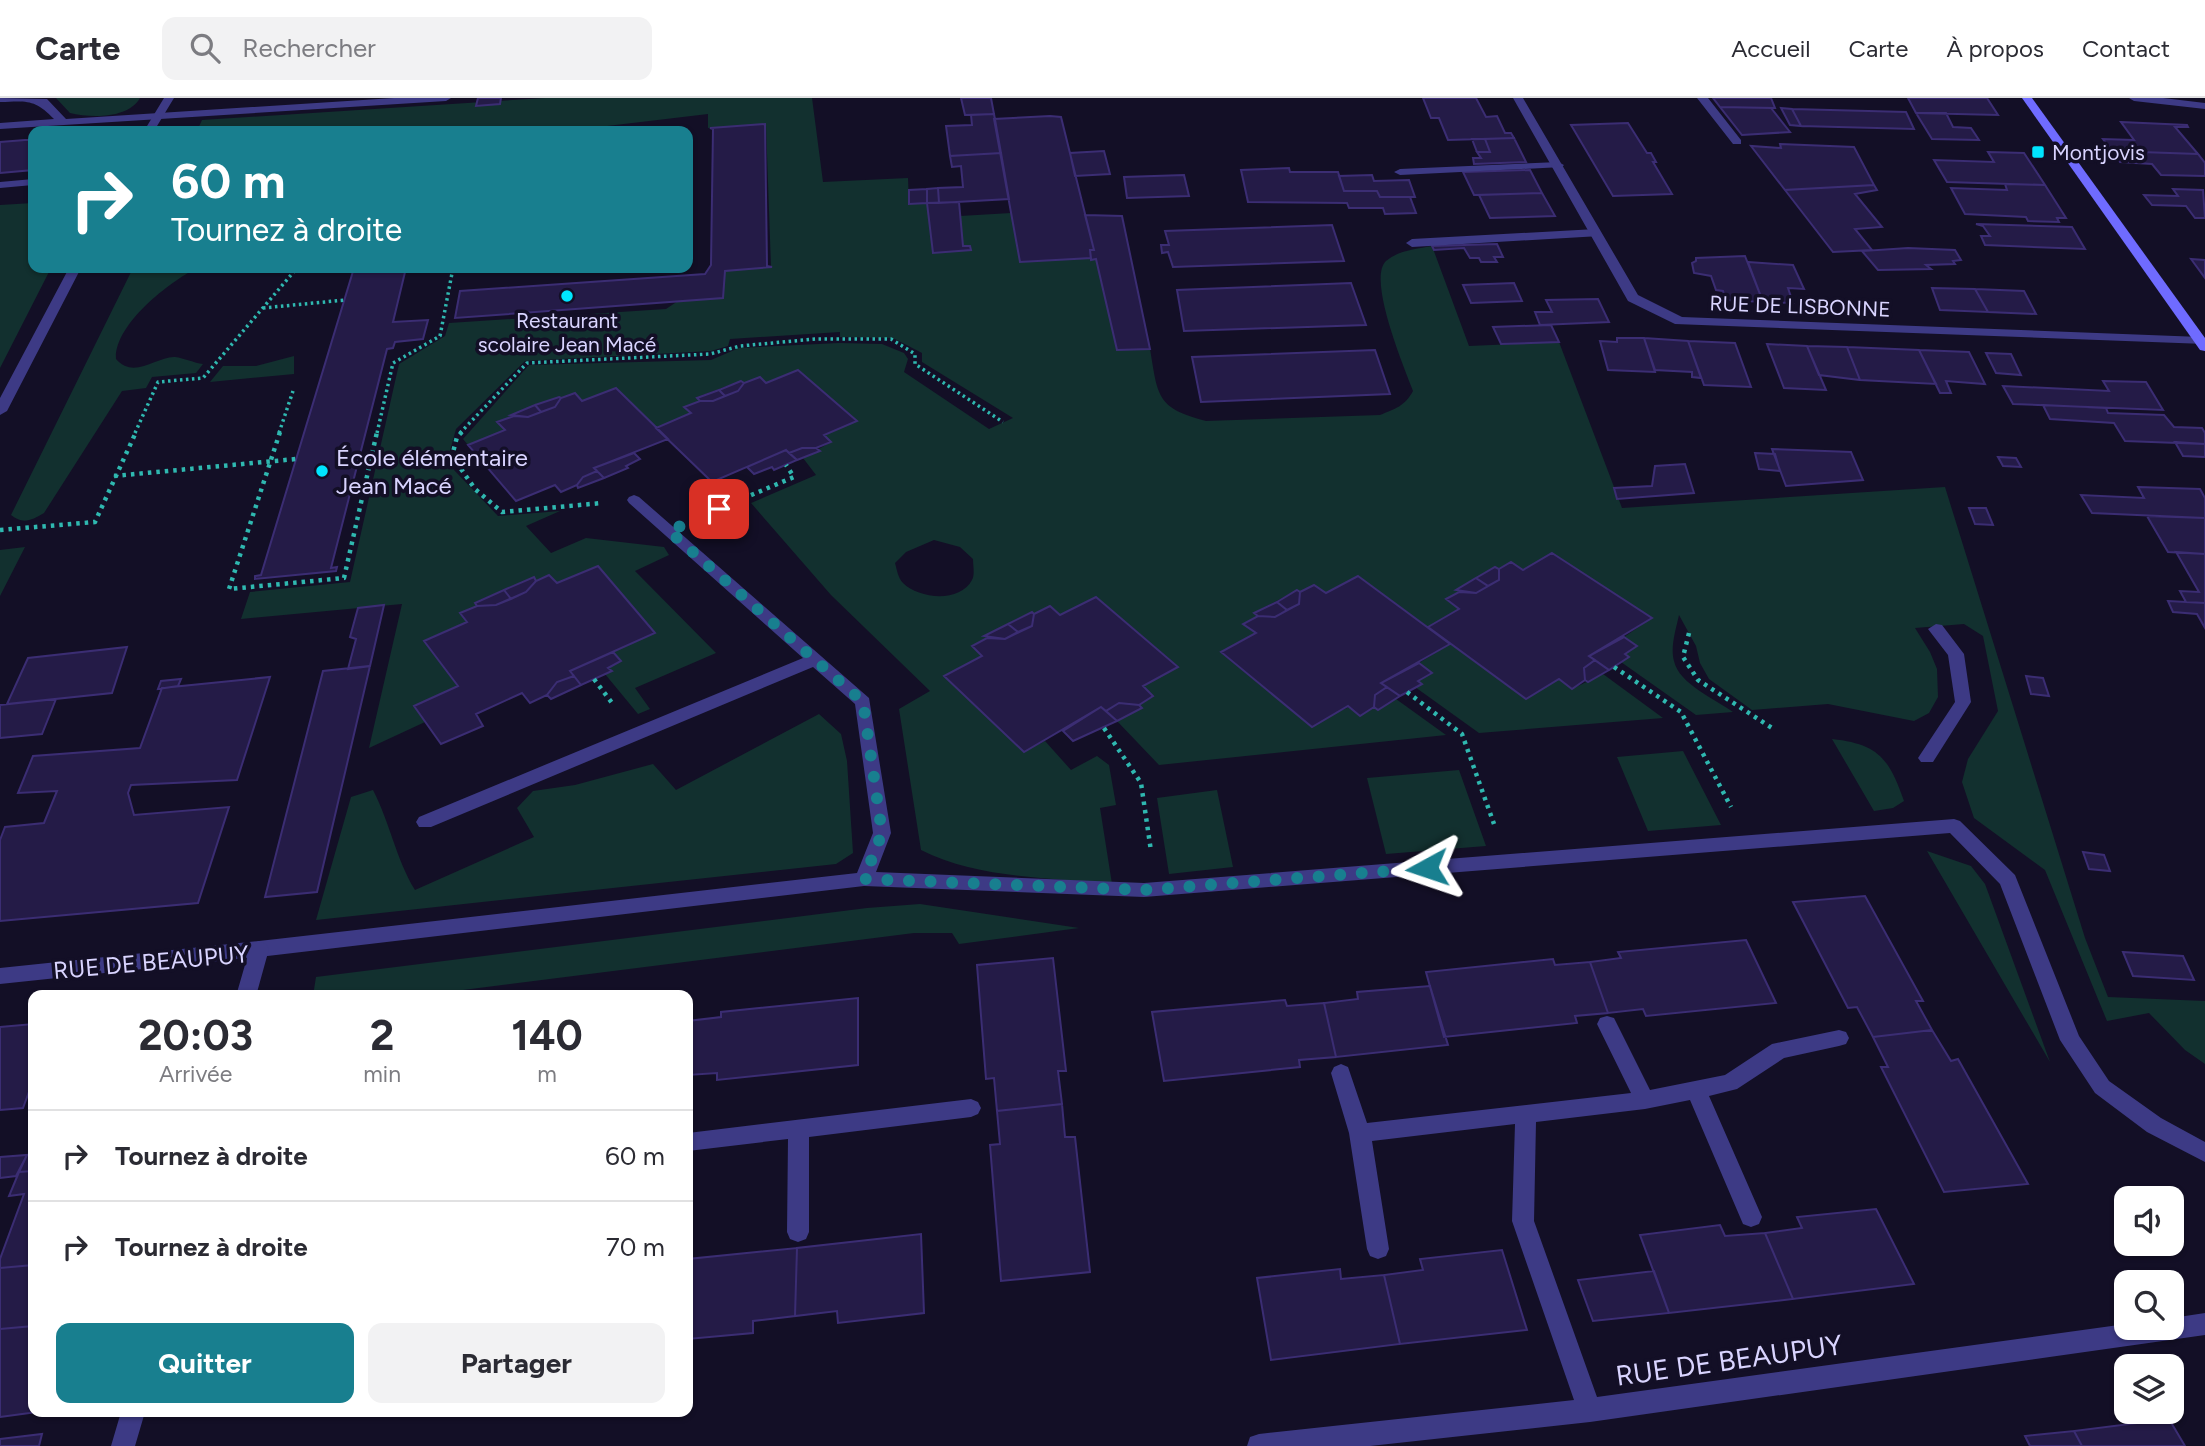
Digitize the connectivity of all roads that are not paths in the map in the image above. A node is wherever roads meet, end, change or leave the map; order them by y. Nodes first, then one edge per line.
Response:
1 (20, 98) edge
2 (26, 98) edge
3 (169, 98) edge
4 (446, 98) edge
5 (1518, 98) edge
6 (1702, 98) edge
7 (2027, 98) edge
8 (2134, 98) edge
9 (0, 99) edge
10 (2205, 106) edge
11 (157, 117) junction
12 (63, 122) junction
13 (0, 126) edge
14 (152, 126) edge
15 (1737, 142) dead end
16 (1558, 165) junction
17 (1400, 172) dead end
18 (28, 182) edge
19 (0, 185) edge
20 (1596, 233) junction
21 (1412, 243) dead end
22 (72, 273) edge
23 (2203, 344) edge
24 (0, 411) edge
25 (634, 500) road end
26 (1936, 629) dead end
27 (815, 660) junction
28 (1927, 758) dead end
29 (425, 822) dead end
30 (864, 879) junction
31 (259, 949) junction
32 (0, 976) edge
33 (248, 990) edge
34 (1607, 1024) dead end
35 (1839, 1038) dead end
36 (1341, 1073) dead end
37 (1696, 1090) junction
38 (1645, 1100) junction
39 (971, 1108) dead end
40 (1527, 1115) junction
41 (799, 1128) junction
42 (1360, 1133) junction
43 (693, 1141) edge
44 (2205, 1153) edge
45 (1751, 1217) dead end
46 (798, 1232) dead end
47 (1378, 1249) dead end
48 (2205, 1324) edge
49 (1590, 1410) junction
50 (132, 1417) edge
51 (123, 1446) edge
52 (1259, 1446) edge

1 - 9 street
2 - 12 street
3 - 11 street
4 - 11 street
5 - 16 street, RUE DE LISBONNE
6 - 15 street
7 - 23 street
8 - 10 street
11 - 12 street
11 - 14 street
12 - 13 street
16 - 17 street
16 - 20 street, RUE DE LISBONNE
18 - 19 street
20 - 21 street
20 - 23 street, RUE DE LISBONNE
22 - 24 street
25 - 27 street
26 - 28 street
27 - 29 street
27 - 30 street
30 - 31 street
30 - 44 street
31 - 32 street, RUE DE BEAUPUY
31 - 33 street, RUE DE BEAUPUY
34 - 38 street
35 - 37 street
36 - 42 street
37 - 38 street
37 - 45 street
38 - 40 street
39 - 41 street
40 - 42 street
40 - 49 street
41 - 43 street
41 - 46 street
42 - 47 street
48 - 49 street, RUE DE BEAUPUY
49 - 52 street, RUE DE BEAUPUY
50 - 51 street

